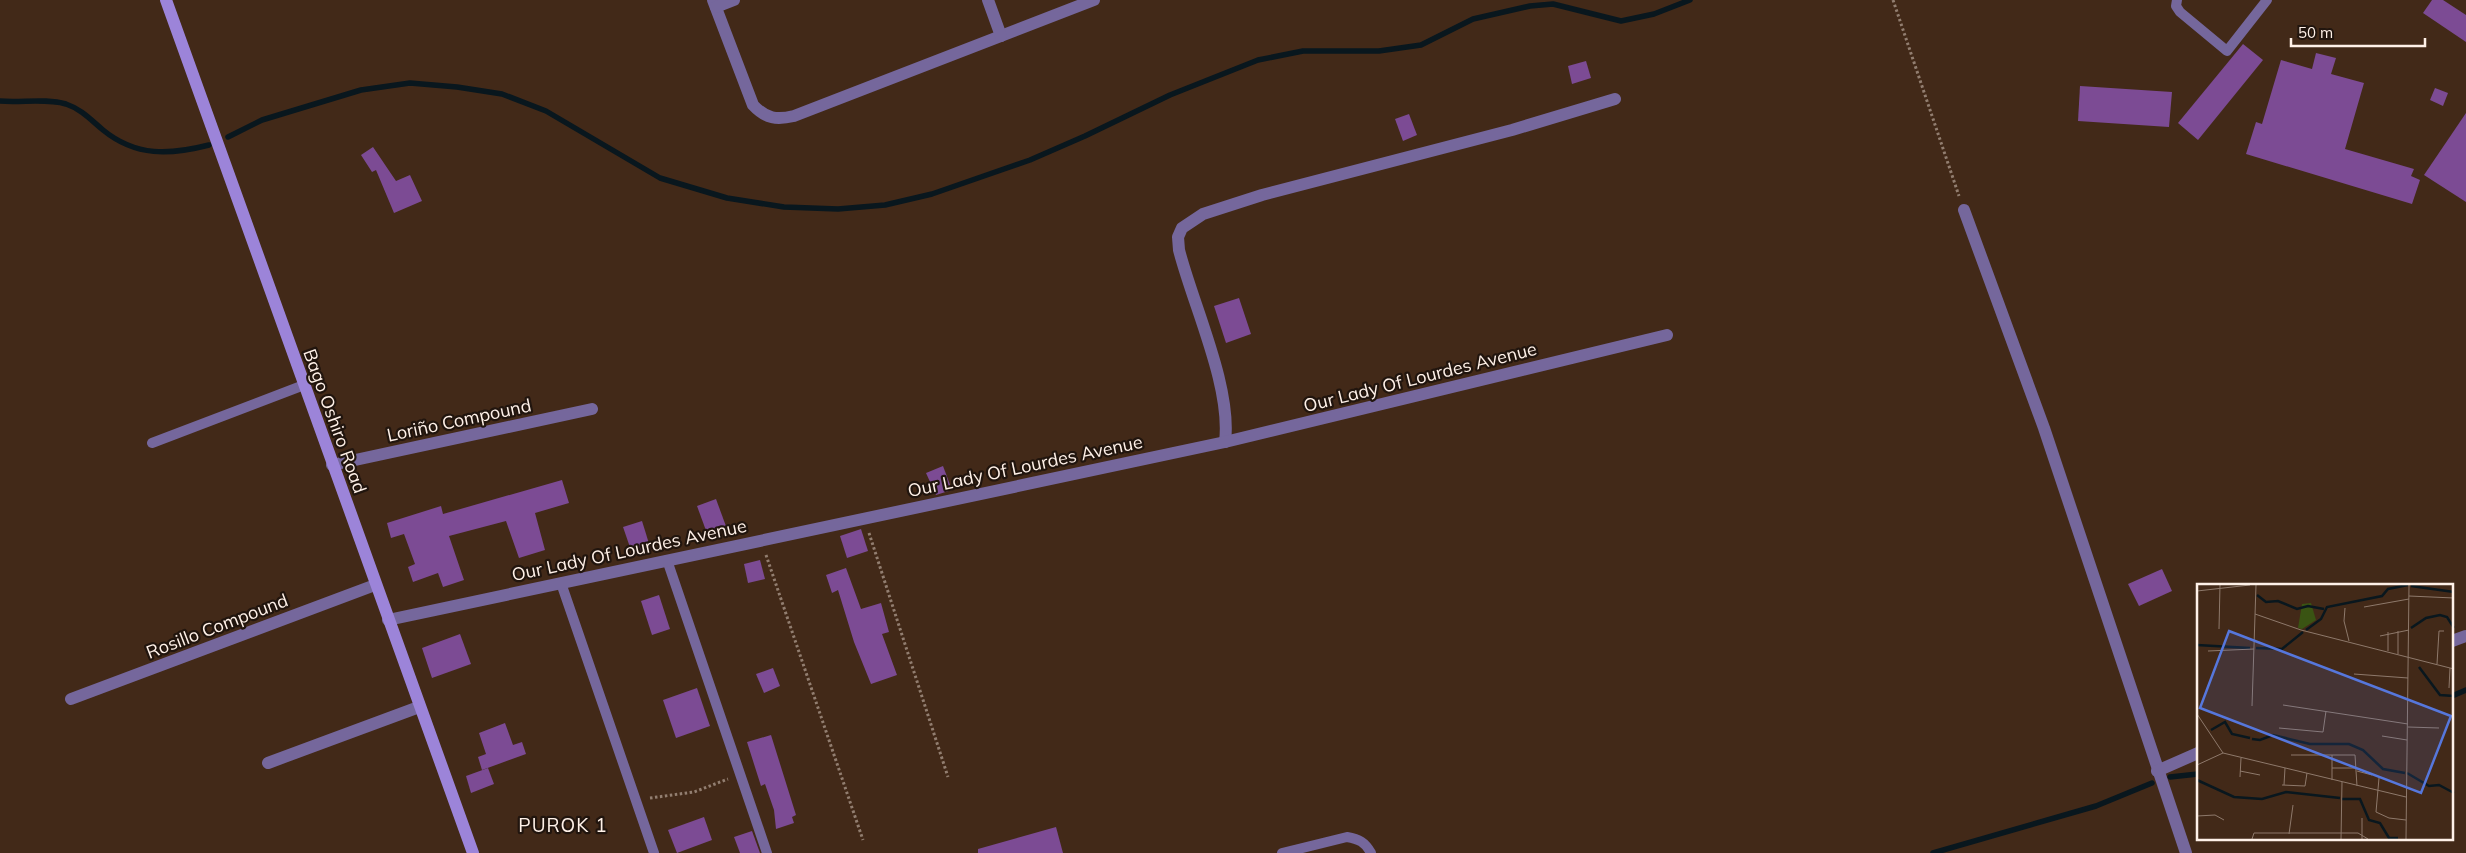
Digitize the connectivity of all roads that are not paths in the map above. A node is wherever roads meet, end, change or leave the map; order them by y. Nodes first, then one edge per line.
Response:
1 (166, 0) edge
2 (734, 0) edge
3 (988, 0) edge
4 (1094, 0) edge
5 (2177, 0) edge
6 (2267, 0) edge
7 (715, 4) edge
8 (1001, 36) junction
9 (1615, 99) dead end
10 (1964, 210) road end
11 (1667, 335) dead end
12 (304, 385) junction
13 (592, 410) dead end
14 (1224, 442) junction
15 (152, 444) dead end
16 (332, 465) junction
17 (667, 560) junction
18 (561, 583) junction
19 (375, 585) junction
20 (388, 620) junction
21 (2466, 636) edge
22 (2454, 640) edge
23 (71, 699) dead end
24 (419, 708) junction
25 (2197, 753) edge
26 (268, 763) dead end
27 (2157, 770) junction
28 (473, 853) edge
29 (654, 853) edge
30 (767, 853) edge
31 (1282, 853) edge
32 (1371, 853) edge
33 (2186, 853) edge

1 - 12 street, Bago Oshiro Road
2 - 7 street
3 - 8 street
4 - 8 street
5 - 6 lane
7 - 8 street
9 - 14 street
10 - 27 street
11 - 14 street, Our Lady Of Lourdes Avenue
12 - 15 lane
12 - 16 street, Bago Oshiro Road
13 - 16 street, Loriño Compound
14 - 17 street, Our Lady Of Lourdes Avenue
16 - 19 street, Bago Oshiro Road
17 - 18 street, Our Lady Of Lourdes Avenue
17 - 30 lane
18 - 20 street, Our Lady Of Lourdes Avenue
18 - 29 lane
19 - 20 street, Bago Oshiro Road
19 - 23 street, Rosillo Compound
20 - 24 street, Bago Oshiro Road
21 - 22 street
24 - 26 street
24 - 28 street, Bago Oshiro Road
25 - 27 street
27 - 33 street
31 - 32 lane

